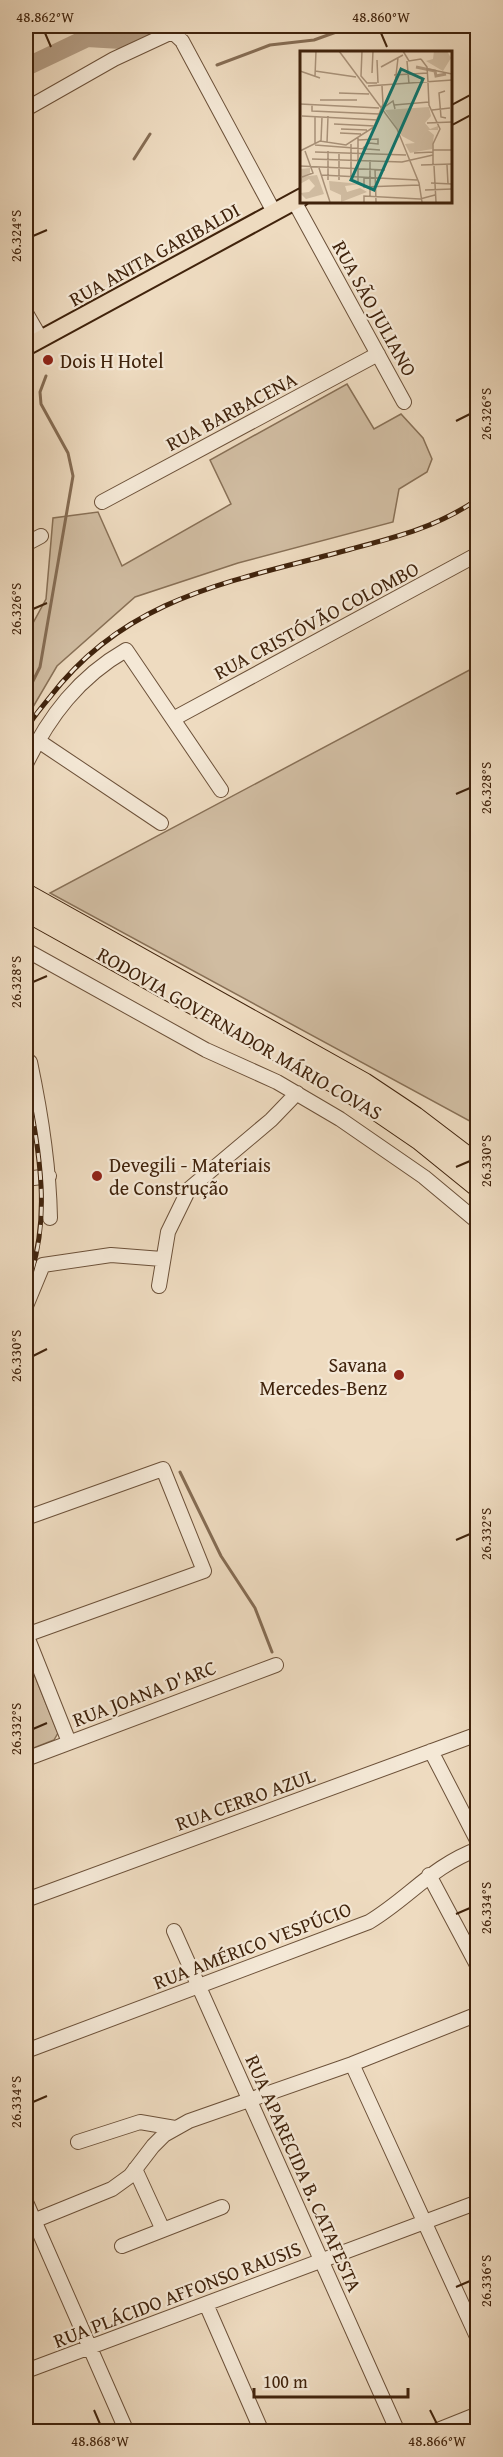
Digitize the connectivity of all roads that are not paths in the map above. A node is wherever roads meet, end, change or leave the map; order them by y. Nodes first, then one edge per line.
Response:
1 (185, 26) edge
2 (168, 28) edge
3 (477, 101) edge
4 (26, 109) edge
5 (452, 115) edge
6 (298, 199) edge
7 (274, 212) junction
8 (26, 313) edge
9 (41, 339) junction
10 (26, 347) edge
11 (378, 354) junction
12 (404, 402) dead end
13 (102, 502) dead end
14 (41, 536) dead end
15 (26, 544) edge
16 (477, 554) edge
17 (173, 719) junction
18 (38, 740) junction
19 (26, 764) edge
20 (221, 790) dead end
21 (161, 823) dead end
22 (26, 894) edge
23 (26, 911) edge
24 (49, 915) junction
25 (26, 950) edge
26 (30, 1062) dead end
27 (297, 1093) junction
28 (477, 1166) edge
29 (49, 1176) junction
30 (26, 1179) edge
31 (477, 1187) edge
32 (50, 1218) dead end
33 (477, 1222) edge
34 (162, 1258) junction
35 (159, 1286) dead end
36 (26, 1306) edge
37 (26, 1518) edge
38 (26, 1634) edge
39 (276, 1665) dead end
40 (477, 1734) edge
41 (69, 1742) junction
42 (431, 1751) junction
43 (26, 1759) edge
44 (477, 1842) edge
45 (477, 1849) edge
46 (429, 1875) junction
47 (26, 1900) edge
48 (174, 1931) dead end
49 (477, 1967) edge
50 (199, 1986) junction
51 (477, 2014) edge
52 (26, 2050) edge
53 (352, 2064) junction
54 (250, 2100) junction
55 (175, 2128) junction
56 (78, 2142) dead end
57 (135, 2169) junction
58 (26, 2202) edge
59 (477, 2202) edge
60 (222, 2207) dead end
61 (29, 2222) edge
62 (424, 2222) junction
63 (163, 2230) junction
64 (122, 2246) dead end
65 (321, 2260) junction
66 (206, 2304) junction
67 (477, 2339) edge
68 (90, 2347) junction
69 (26, 2372) edge
70 (477, 2414) edge
71 (127, 2432) edge
72 (262, 2432) edge
73 (398, 2432) edge
74 (433, 2432) edge

1 - 2 street
2 - 4 street
2 - 7 street
3 - 5 main road
6 - 7 main road, RUA ANITA GARIBALDI
6 - 11 street, RUA SÃO JULIANO
7 - 9 main road, RUA ANITA GARIBALDI
8 - 9 street
9 - 10 main road, RUA ANITA GARIBALDI
11 - 12 street, RUA SÃO JULIANO
11 - 13 street, RUA BARBACENA
14 - 15 street
16 - 17 street, RUA CRISTÓVÃO COLOMBO
17 - 18 street
17 - 20 street
18 - 19 street
18 - 21 street
22 - 24 highway, RODOVIA GOVERNADOR MÁRIO COVAS
23 - 24 highway, RODOVIA GOVERNADOR MÁRIO COVAS
24 - 28 highway, RODOVIA GOVERNADOR MÁRIO COVAS
24 - 31 highway, RODOVIA GOVERNADOR MÁRIO COVAS
25 - 27 street
26 - 29 street
27 - 33 street
27 - 34 street
29 - 30 street
29 - 32 street
34 - 35 street
34 - 36 street
37 - 38 street
38 - 41 street
39 - 41 street, RUA JOANA D'ARC
40 - 42 street, RUA CERRO AZUL
41 - 43 street, RUA JOANA D'ARC
42 - 44 street
42 - 47 street, RUA CERRO AZUL
45 - 46 street, RUA AMÉRICO VESPÚCIO
46 - 49 street
46 - 50 street, RUA AMÉRICO VESPÚCIO
48 - 50 street, RUA APARECIDA B. CATAFESTA
50 - 52 street, RUA AMÉRICO VESPÚCIO
50 - 54 street, RUA APARECIDA B. CATAFESTA
51 - 53 street
53 - 54 street
53 - 62 street
54 - 55 street
54 - 65 street, RUA APARECIDA B. CATAFESTA
55 - 56 street
55 - 57 street
57 - 61 street
57 - 63 street
58 - 61 street
59 - 62 street, RUA PLÁCIDO AFFONSO RAUSIS
60 - 63 street
61 - 68 street
62 - 65 street, RUA PLÁCIDO AFFONSO RAUSIS
62 - 67 street
63 - 64 street
65 - 66 street, RUA PLÁCIDO AFFONSO RAUSIS
65 - 73 street, RUA APARECIDA B. CATAFESTA
66 - 68 street, RUA PLÁCIDO AFFONSO RAUSIS
66 - 72 street
68 - 69 street, RUA PLÁCIDO AFFONSO RAUSIS
68 - 71 street
70 - 74 street

